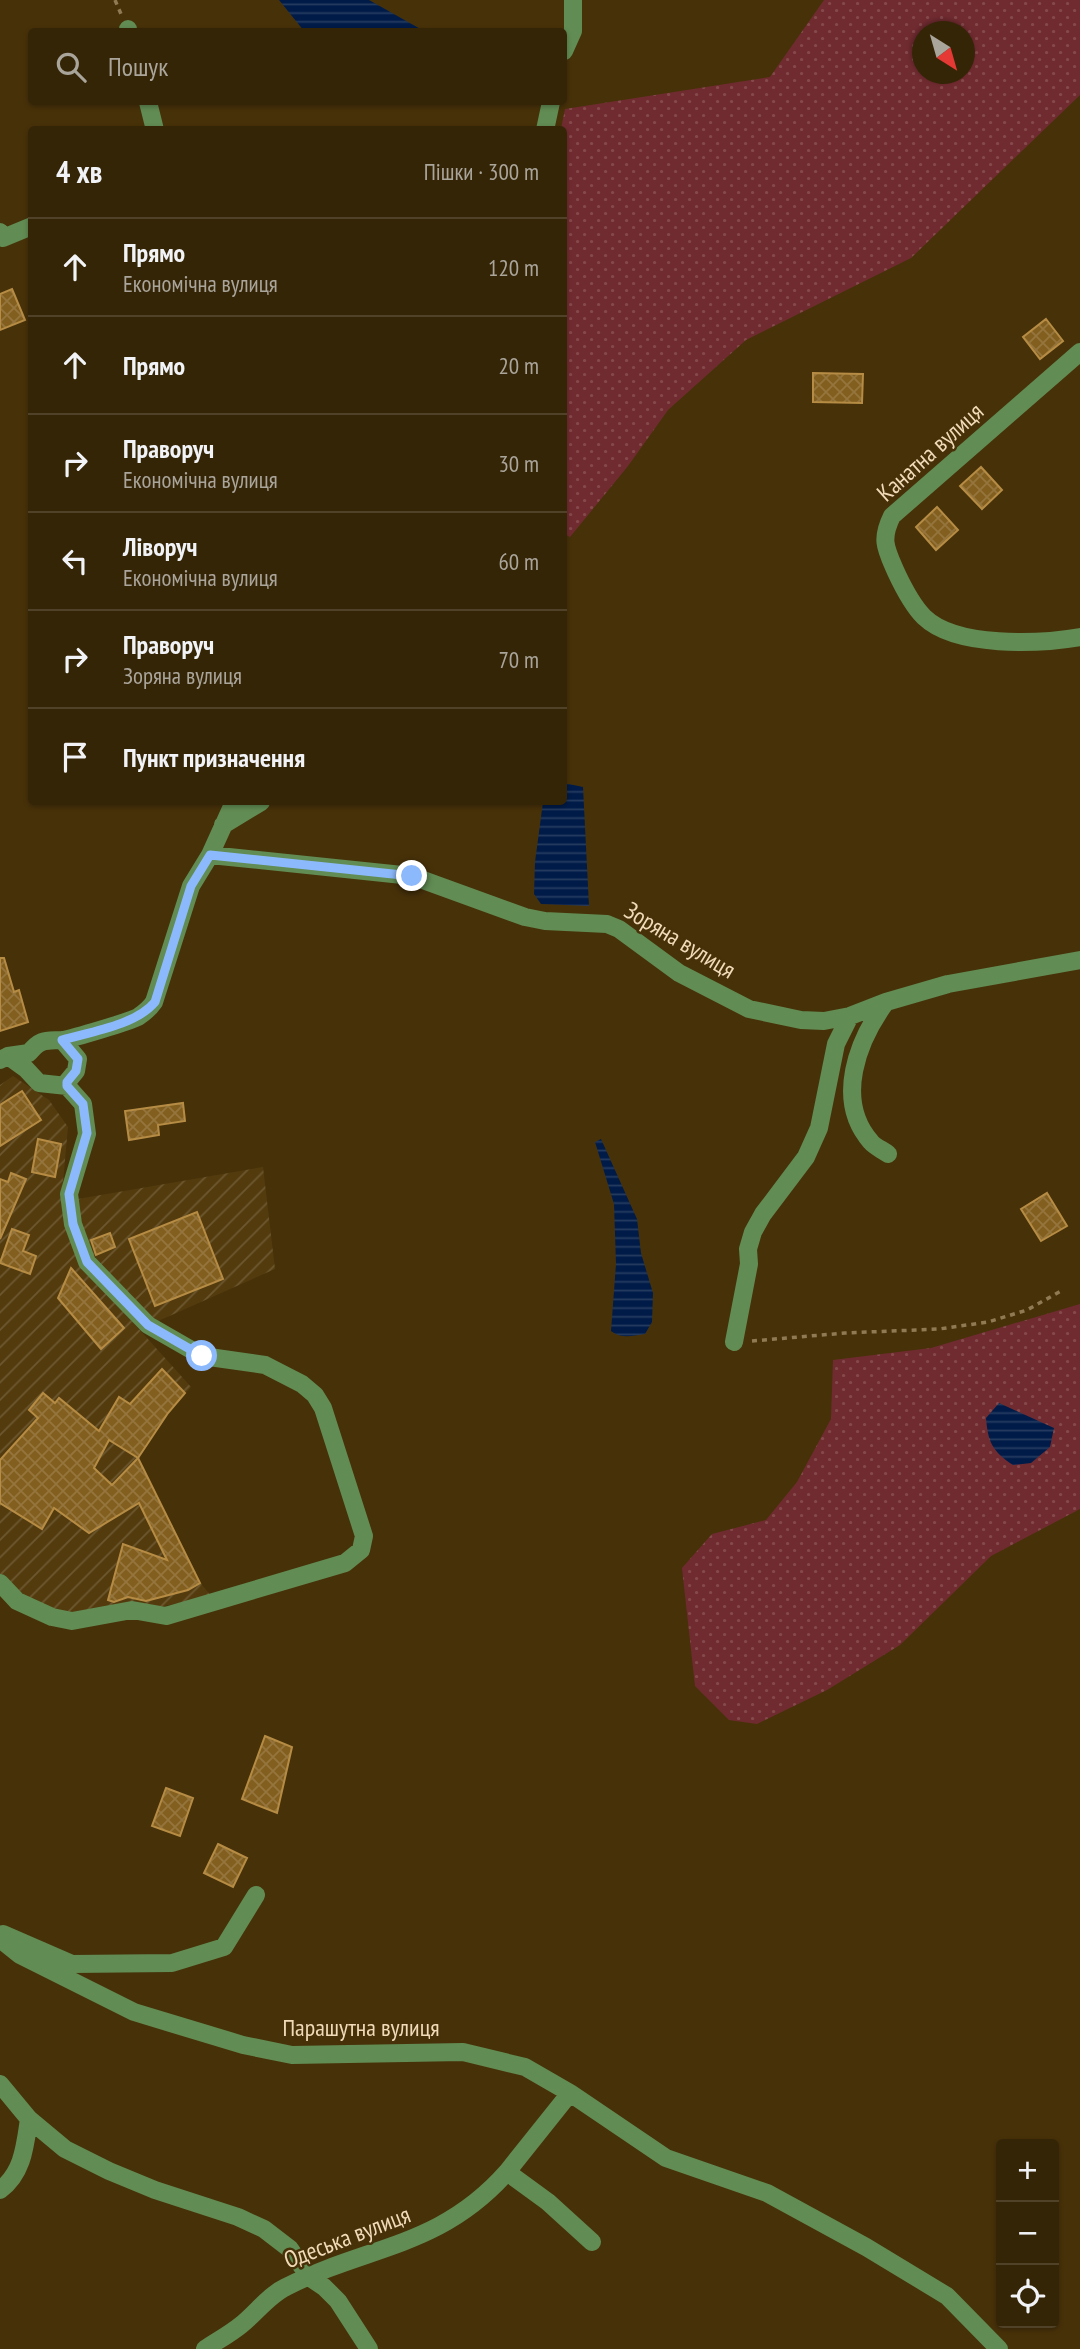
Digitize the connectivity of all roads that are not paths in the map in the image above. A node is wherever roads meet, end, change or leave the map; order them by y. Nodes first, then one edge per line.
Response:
1 (573, 0) edge
2 (567, 44) edge
3 (149, 105) edge
4 (550, 105) edge
5 (154, 126) edge
6 (546, 126) edge
7 (28, 227) edge
8 (1, 237) edge
9 (1080, 352) edge
10 (1080, 637) edge
11 (233, 805) edge
12 (256, 805) edge
13 (223, 825) junction
14 (210, 855) junction
15 (1080, 960) edge
16 (886, 1002) junction
17 (850, 1016) junction
18 (62, 1040) junction
19 (4, 1058) edge
20 (27, 1061) junction
21 (67, 1086) junction
22 (888, 1154) dead end
23 (734, 1342) road end
24 (0, 1583) edge
25 (256, 1895) dead end
26 (0, 1932) edge
27 (0, 1939) edge
28 (0, 2084) edge
29 (570, 2094) junction
30 (29, 2119) junction
31 (507, 2172) junction
32 (0, 2190) edge
33 (592, 2242) dead end
34 (309, 2277) junction
35 (205, 2349) edge
36 (369, 2349) edge
37 (999, 2349) edge

1 - 2 street
3 - 5 street
4 - 6 street
7 - 8 street
9 - 10 street, Канатна вулиця
11 - 13 street
12 - 13 street
13 - 14 street
14 - 17 street, Зоряна вулиця
14 - 18 street
15 - 16 street, Зоряна вулиця
16 - 17 street, Зоряна вулиця
16 - 22 street
17 - 23 street
18 - 20 street
18 - 21 street
19 - 20 street
20 - 21 street
21 - 24 street
25 - 26 street
27 - 29 street, Парашутна вулиця
28 - 30 street
29 - 31 street, Одеська вулиця
29 - 37 street, Парашутна вулиця
30 - 32 street
30 - 34 street
31 - 33 street
31 - 34 street, Одеська вулиця
34 - 35 street, Одеська вулиця
34 - 36 street

